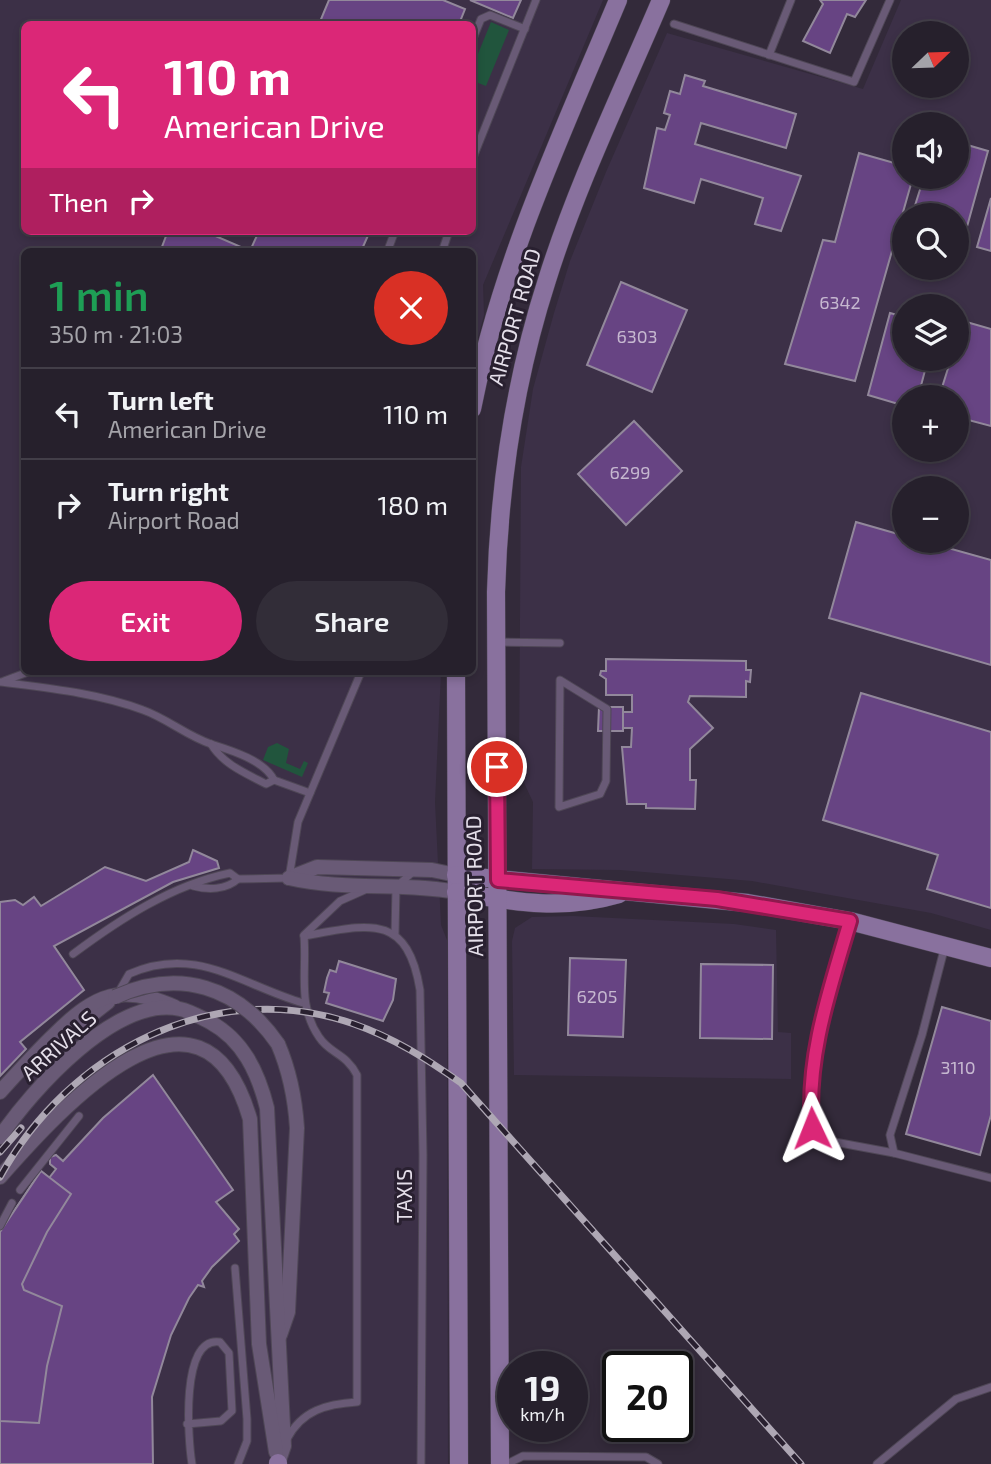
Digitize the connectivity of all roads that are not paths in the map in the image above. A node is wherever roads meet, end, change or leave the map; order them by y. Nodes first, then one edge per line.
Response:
1 (536, 0) edge
2 (618, 0) edge
3 (661, 0) edge
4 (791, 0) edge
5 (890, 0) edge
6 (674, 24) dead end
7 (525, 29) junction
8 (476, 31) edge
9 (769, 55) junction
10 (476, 150) edge
11 (394, 235) edge
12 (389, 247) dead end
13 (476, 391) edge
14 (496, 642) junction
15 (560, 643) dead end
16 (21, 674) edge
17 (360, 675) edge
18 (456, 675) edge
19 (560, 680) joint
20 (0, 682) edge
21 (211, 744) junction
22 (274, 780) junction
23 (310, 793) junction
24 (416, 870) junction
25 (289, 878) junction
26 (498, 880) junction
27 (456, 883) junction
28 (373, 887) junction
29 (396, 887) junction
30 (622, 893) junction
31 (498, 899) junction
32 (850, 921) junction
33 (395, 934) junction
34 (304, 936) junction
35 (945, 945) junction
36 (73, 954) dead end
37 (991, 958) edge
38 (117, 994) junction
39 (303, 1003) junction
40 (179, 1009) junction
41 (0, 1092) edge
42 (0, 1103) edge
43 (79, 1116) dead end
44 (0, 1137) edge
45 (894, 1153) junction
46 (0, 1177) edge
47 (991, 1178) edge
48 (20, 1190) dead end
49 (12, 1203) dead end
50 (0, 1226) edge
51 (234, 1269) dead end
52 (280, 1336) junction
53 (991, 1387) edge
54 (187, 1424) junction
55 (280, 1458) edge
56 (192, 1464) edge
57 (238, 1464) edge
58 (422, 1464) edge
59 (459, 1464) edge
60 (500, 1464) edge
61 (507, 1464) edge
62 (658, 1464) edge
63 (877, 1464) edge

1 - 7 lane
2 - 13 main road, AIRPORT ROAD
3 - 14 main road, AIRPORT ROAD
4 - 9 lane
5 - 9 lane
6 - 9 lane
7 - 8 lane
7 - 10 lane
11 - 12 lane
14 - 15 lane
14 - 26 main road, AIRPORT ROAD
16 - 20 lane
17 - 23 lane
18 - 27 main road, AIRPORT ROAD
19 - 19 lane
20 - 21 lane
21 - 22 lane
21 - 22 lane
22 - 23 lane
23 - 25 lane
24 - 25 street
24 - 27 street
24 - 29 lane
25 - 28 street
25 - 36 lane
26 - 27 main road
26 - 30 main road
26 - 31 main road, AIRPORT ROAD
27 - 29 street
27 - 31 main road
27 - 59 main road, AIRPORT ROAD
28 - 29 street
28 - 34 lane
29 - 33 lane
30 - 31 main road
30 - 32 main road
31 - 60 main road, AIRPORT ROAD
32 - 35 main road
32 - 45 lane
33 - 34 lane
33 - 58 lane, TAXIS
34 - 39 lane
35 - 37 main road
35 - 45 lane
38 - 39 lane
38 - 40 street
38 - 41 street
39 - 55 lane
40 - 44 street, ARRIVALS
40 - 52 street
42 - 52 street, bridge
43 - 48 lane
45 - 47 lane
46 - 55 street
49 - 50 lane
51 - 57 lane
52 - 55 street
53 - 63 lane
54 - 54 lane
54 - 56 lane
61 - 62 lane

